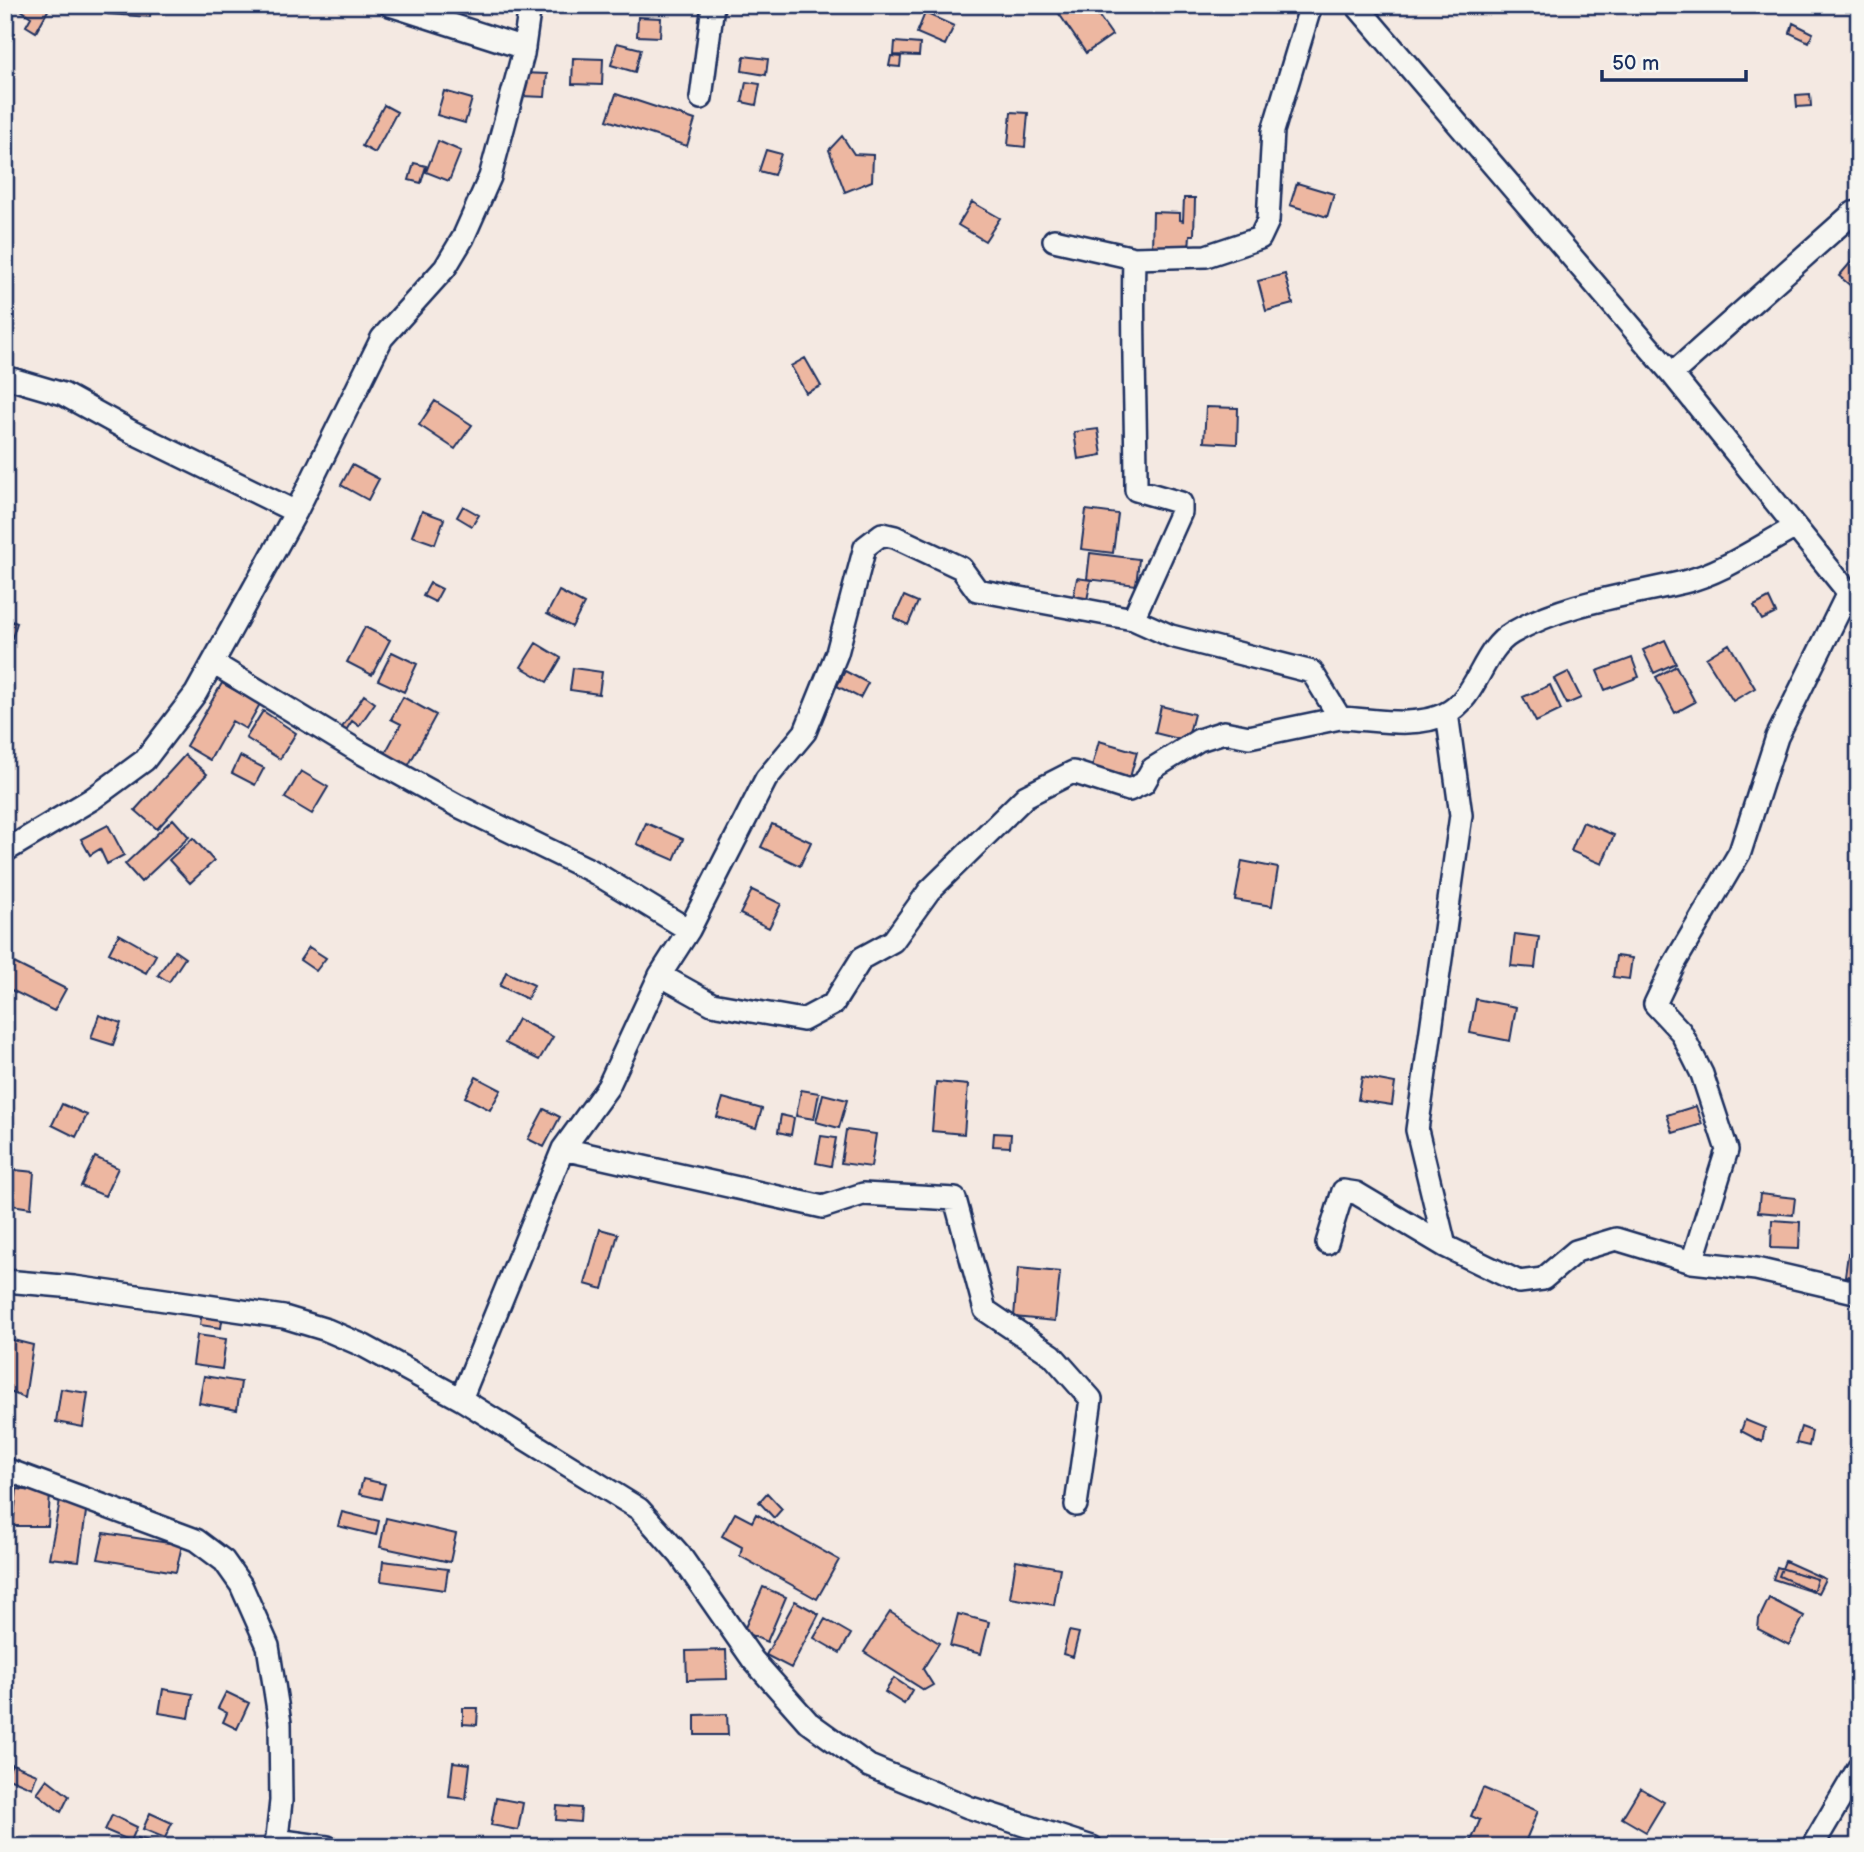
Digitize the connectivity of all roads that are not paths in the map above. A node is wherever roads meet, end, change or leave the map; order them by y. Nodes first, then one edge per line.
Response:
1 (390, 5) edge
2 (530, 5) edge
3 (713, 5) edge
4 (1311, 5) edge
5 (1356, 5) edge
6 (524, 48) junction
7 (701, 98) dead end
8 (1859, 216) edge
9 (1055, 240) dead end
10 (1134, 258) junction
11 (1672, 374) junction
12 (5, 377) edge
13 (296, 512) junction
14 (1794, 528) junction
15 (1854, 599) edge
16 (1133, 619) junction
17 (213, 663) junction
18 (1447, 713) junction
19 (1340, 718) junction
20 (5, 851) edge
21 (689, 930) junction
22 (660, 975) junction
23 (563, 1149) junction
24 (1327, 1243) dead end
25 (1445, 1246) junction
26 (1692, 1262) junction
27 (5, 1282) edge
28 (1859, 1293) edge
29 (461, 1399) junction
30 (5, 1469) edge
31 (1076, 1505) dead end
32 (1859, 1767) edge
33 (276, 1843) edge
34 (327, 1847) edge
35 (1092, 1847) edge
36 (1812, 1847) edge

1 - 6 street
2 - 6 street
3 - 7 street
4 - 10 street
5 - 11 street
6 - 13 street
8 - 11 street
9 - 10 street
10 - 16 street
11 - 14 street
12 - 13 street
13 - 17 street
14 - 15 street
14 - 18 street
15 - 26 street
16 - 19 street
16 - 21 street
17 - 20 street
17 - 21 street
18 - 19 street
18 - 25 street
19 - 22 street
21 - 22 street
22 - 23 street
23 - 29 street
23 - 31 street
24 - 25 street
25 - 26 street
26 - 28 street
27 - 29 street
29 - 35 street
30 - 33 street
32 - 36 street
33 - 34 street

